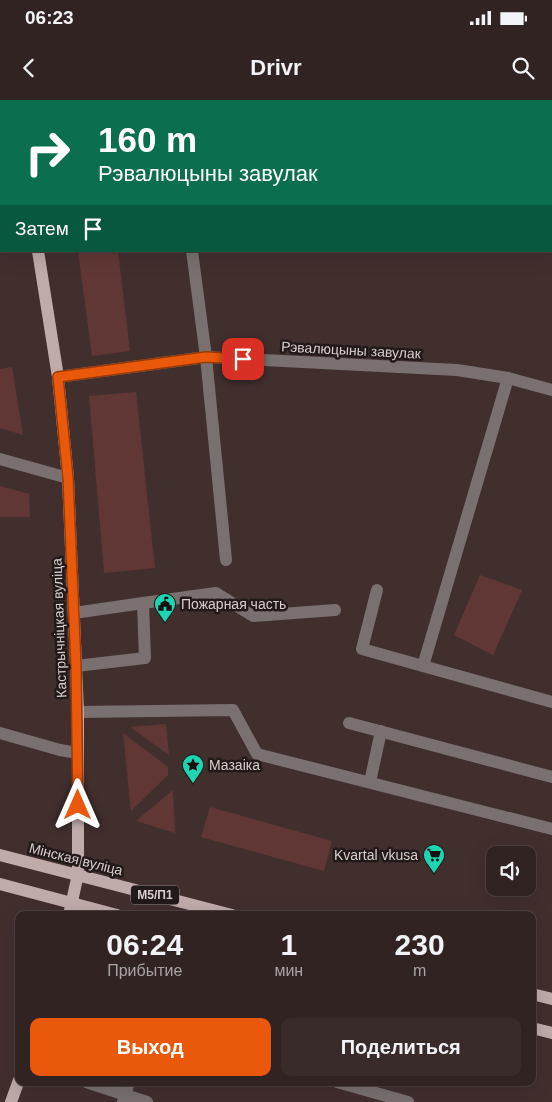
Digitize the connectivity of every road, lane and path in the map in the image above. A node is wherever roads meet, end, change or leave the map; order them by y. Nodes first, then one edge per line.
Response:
1 (38, 252) edge
2 (192, 252) edge
3 (206, 357) junction
4 (58, 377) junction
5 (508, 378) junction
6 (552, 390) edge
7 (0, 459) edge
8 (68, 478) junction
9 (226, 560) dead end
10 (378, 590) dead end
11 (143, 603) junction
12 (334, 610) dead end
13 (74, 613) junction
14 (76, 666) junction
15 (423, 666) junction
16 (552, 702) edge
17 (78, 712) junction
18 (349, 723) dead end
19 (381, 731) junction
20 (0, 733) edge
21 (78, 753) junction
22 (552, 777) edge
23 (370, 782) junction
24 (552, 829) edge
25 (0, 855) edge
26 (78, 874) junction
27 (0, 884) edge
28 (71, 909) edge
29 (86, 911) edge
30 (217, 911) edge
31 (536, 995) edge
32 (552, 999) edge
33 (536, 1029) edge
34 (552, 1033) edge
35 (17, 1086) edge
36 (101, 1086) edge
37 (351, 1086) edge
38 (126, 1093) edge
39 (11, 1102) edge
40 (147, 1102) edge
41 (408, 1102) edge

1 - 4 main road, Кастрычніцкая вуліца
2 - 3 street
3 - 4 street, Рэвалюцыны завулак
3 - 5 street, Рэвалюцыны завулак
3 - 9 street
4 - 8 main road, Кастрычніцкая вуліца
5 - 6 street, Рэвалюцыны завулак
5 - 15 street
7 - 8 street
8 - 13 main road, Кастрычніцкая вуліца
10 - 15 street
11 - 12 street
11 - 13 street
11 - 14 street
13 - 14 main road, Кастрычніцкая вуліца
14 - 17 main road, Кастрычніцкая вуліца
15 - 16 street
17 - 21 main road, Кастрычніцкая вуліца
17 - 23 street
18 - 19 street
19 - 22 street
19 - 23 street
20 - 21 street
21 - 26 main road, Кастрычніцкая вуліца
23 - 24 street
25 - 26 main road, Мінская вуліца / М5/П1
26 - 28 main road, Кастрычніцкая вуліца
26 - 30 main road, Мінская вуліца / М5/П1
27 - 28 main road, М5/П1
28 - 29 main road, М5/П1
31 - 32 main road
33 - 34 main road
35 - 39 main road
36 - 38 street
37 - 41 street
38 - 40 street

